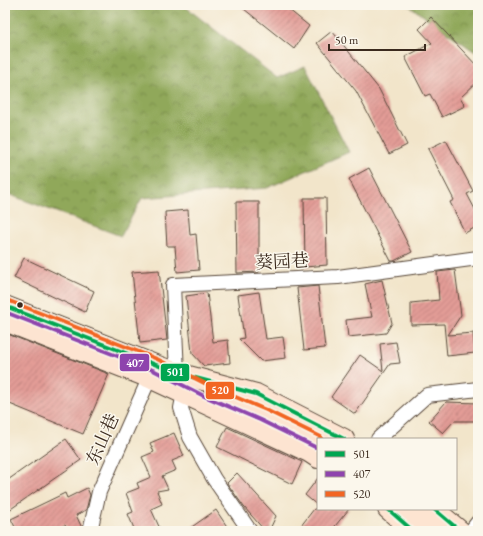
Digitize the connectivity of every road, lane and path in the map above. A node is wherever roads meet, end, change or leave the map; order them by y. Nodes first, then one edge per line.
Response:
1 (478, 258) edge
2 (5, 306) edge
3 (5, 321) edge
4 (152, 372) junction
5 (177, 373) junction
6 (478, 389) edge
7 (184, 393) junction
8 (342, 438) edge
9 (379, 438) edge
10 (317, 442) edge
11 (317, 457) edge
12 (389, 510) edge
13 (412, 510) edge
14 (435, 510) edge
15 (478, 522) edge
16 (90, 531) edge
17 (250, 531) edge
18 (413, 531) edge
19 (437, 531) edge
20 (460, 531) edge
21 (471, 531) edge

1 - 5 street, 葵园巷
2 - 4 main road
3 - 4 main road
4 - 5 main road
4 - 7 main road
4 - 10 main road
4 - 16 street, 东山巷
5 - 8 main road
6 - 9 street
7 - 11 main road
7 - 17 street
12 - 18 main road
13 - 19 main road
14 - 20 main road
15 - 21 street

